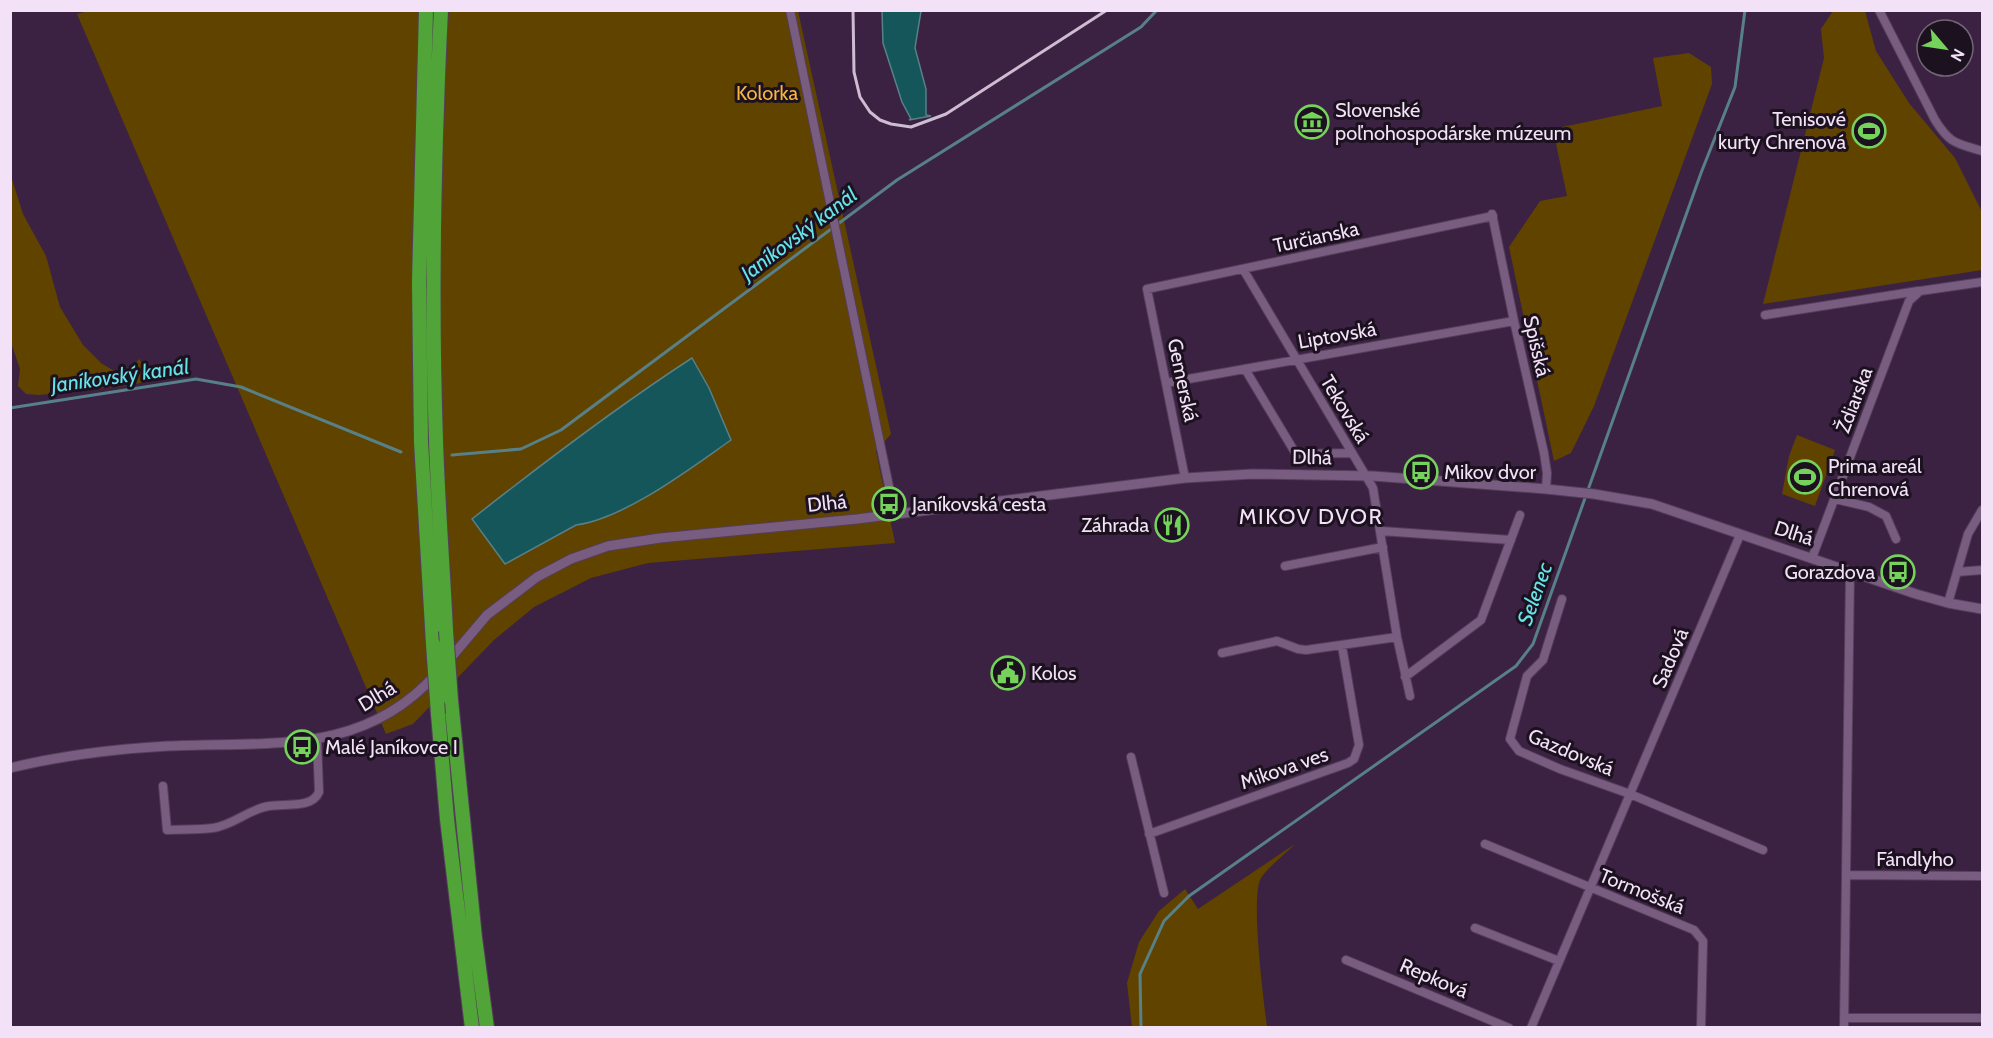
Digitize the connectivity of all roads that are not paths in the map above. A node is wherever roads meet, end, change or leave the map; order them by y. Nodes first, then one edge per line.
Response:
1 (426, 10) edge
2 (441, 10) edge
3 (790, 10) edge
4 (1879, 10) edge
5 (1983, 151) edge
6 (1492, 214) joint
7 (1243, 269) junction
8 (1983, 282) edge
9 (1147, 289) joint
10 (1920, 291) junction
11 (1765, 315) dead end
12 (1514, 321) junction
13 (1296, 359) junction
14 (1245, 369) junction
15 (1166, 382) junction
16 (1352, 453) junction
17 (1365, 476) junction
18 (1185, 478) junction
19 (1546, 489) junction
20 (1834, 499) junction
21 (1983, 510) edge
22 (901, 512) junction
23 (1520, 514) dead end
24 (1381, 531) junction
25 (1740, 535) junction
26 (1896, 539) dead end
27 (1511, 540) junction
28 (1383, 547) junction
29 (1812, 558) junction
30 (1285, 566) dead end
31 (1983, 570) edge
32 (1850, 571) junction
33 (1957, 572) junction
34 (1562, 599) dead end
35 (1948, 603) junction
36 (1983, 609) edge
37 (1396, 637) junction
38 (1342, 646) junction
39 (1222, 653) dead end
40 (1406, 677) junction
41 (1410, 696) dead end
42 (317, 739) junction
43 (1131, 757) dead end
44 (10, 768) edge
45 (163, 786) dead end
46 (1630, 794) junction
47 (1149, 834) junction
48 (1485, 844) dead end
49 (1763, 850) dead end
50 (1847, 875) junction
51 (1983, 876) edge
52 (1590, 887) junction
53 (1164, 893) dead end
54 (1475, 928) dead end
55 (1346, 960) dead end
56 (1559, 961) junction
57 (1844, 1018) junction
58 (1983, 1018) edge
59 (472, 1028) edge
60 (487, 1028) edge
61 (1509, 1028) edge
62 (1531, 1028) edge
63 (1701, 1028) edge
64 (1844, 1028) edge

1 - 59 highway, bridge
2 - 60 highway, bridge
3 - 22 street
4 - 5 street
6 - 7 street, Turčianska
6 - 12 street, Spišská
7 - 9 street, Turčianska
7 - 13 street, Tekovská
8 - 10 street
9 - 15 street, Gemerská
10 - 11 street
10 - 20 street, Ždiarska
12 - 13 street, Liptovská
12 - 19 street, Spišská
13 - 14 street, Liptovská
13 - 16 street, Tekovská
14 - 15 street, Liptovská
14 - 16 street
15 - 18 street, Gemerská
16 - 17 street, Tekovská
17 - 18 street, Dlhá
17 - 19 street, Dlhá
17 - 24 street, Tekovská
18 - 22 street, Dlhá
19 - 25 street, Dlhá
20 - 26 street
20 - 29 street, Ždiarska
21 - 33 street
22 - 42 street, Dlhá
23 - 27 street
24 - 27 street
24 - 28 street, Tekovská
25 - 29 street, Dlhá
25 - 46 street, Sadová
27 - 40 street
28 - 30 street
28 - 37 street, Tekovská
29 - 32 street, Dlhá
31 - 33 street
32 - 35 street, Dlhá
32 - 50 street
33 - 35 street
34 - 46 street, Gazdovská
35 - 36 street, Dlhá
37 - 38 street
37 - 40 street, Tekovská
38 - 39 street
38 - 47 street, Mikova ves
40 - 41 street, Tekovská
42 - 44 street, Dlhá
42 - 45 street
43 - 47 street
46 - 49 street
46 - 52 street, Sadová
47 - 53 street
48 - 52 street, Tormošská
50 - 51 street, Fándlyho
50 - 57 street
52 - 56 street, Sadová
52 - 63 street, Tormošská
54 - 56 street
55 - 61 street, Repková
56 - 62 street, Sadová
57 - 58 street
57 - 64 street

